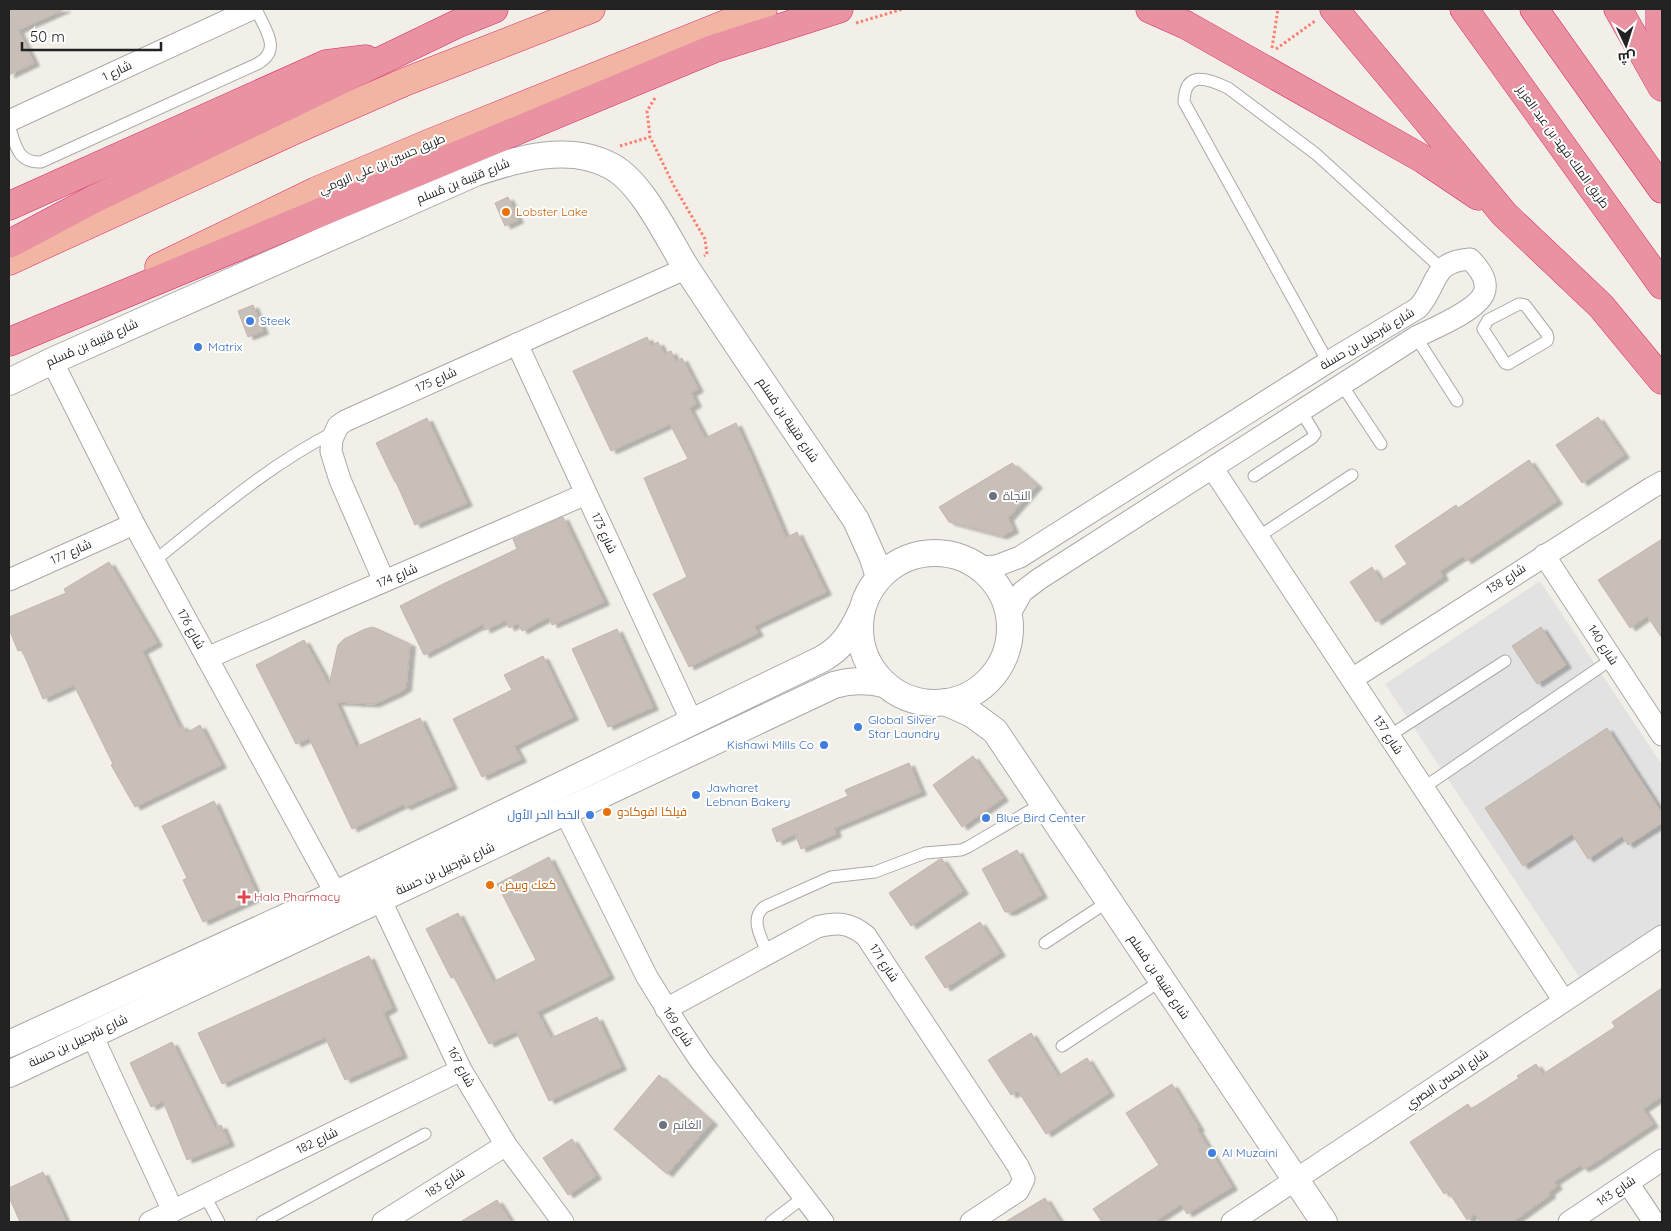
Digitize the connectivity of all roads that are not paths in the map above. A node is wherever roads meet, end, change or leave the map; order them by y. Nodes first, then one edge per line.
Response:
1 (252, 9) edge
2 (256, 9) edge
3 (494, 9) edge
4 (592, 9) edge
5 (763, 9) edge
6 (1150, 9) edge
7 (1464, 9) edge
8 (1534, 9) edge
9 (1618, 9) edge
10 (1660, 9) edge
11 (1325, 14) edge
12 (844, 17) edge
13 (1662, 44) edge
14 (393, 55) junction
15 (1662, 87) edge
16 (9, 121) edge
17 (9, 126) edge
18 (1662, 189) edge
19 (44, 190) junction
20 (9, 194) edge
21 (9, 206) edge
22 (1504, 214) junction
23 (9, 244) edge
24 (9, 261) edge
25 (687, 268) junction
26 (1442, 269) junction
27 (1662, 285) edge
28 (1482, 312) junction
29 (1416, 337) junction
30 (9, 340) edge
31 (517, 344) junction
32 (52, 361) junction
33 (1328, 362) junction
34 (1662, 380) edge
35 (9, 382) edge
36 (1342, 385) junction
37 (1457, 401) dead end
38 (1300, 412) junction
39 (334, 432) junction
40 (1381, 444) dead end
41 (1213, 468) junction
42 (1352, 475) dead end
43 (1254, 476) dead end
44 (1662, 482) edge
45 (586, 494) junction
46 (856, 520) junction
47 (134, 524) junction
48 (1258, 537) junction
49 (1544, 555) junction
50 (914, 556) junction
51 (154, 561) junction
52 (978, 567) junction
53 (879, 578) junction
54 (9, 580) edge
55 (384, 581) junction
56 (861, 612) junction
57 (1008, 615) junction
58 (207, 658) junction
59 (1612, 659) junction
60 (1505, 661) dead end
61 (1352, 680) junction
62 (884, 684) junction
63 (985, 684) junction
64 (945, 702) junction
65 (692, 722) junction
66 (995, 731) junction
67 (1662, 734) edge
68 (1389, 736) junction
69 (1423, 788) junction
70 (1043, 803) junction
71 (565, 812) junction
72 (336, 894) junction
73 (380, 899) junction
74 (1109, 901) junction
75 (1662, 936) edge
76 (1045, 942) dead end
77 (768, 954) junction
78 (1162, 980) junction
79 (1564, 1001) junction
80 (666, 1009) junction
81 (92, 1035) junction
82 (9, 1044) edge
83 (1062, 1046) dead end
84 (461, 1070) junction
85 (9, 1074) edge
86 (425, 1134) dead end
87 (506, 1145) junction
88 (1662, 1160) edge
89 (1296, 1180) junction
90 (1628, 1183) junction
91 (205, 1196) junction
92 (804, 1197) junction
93 (173, 1212) junction
94 (150, 1222) edge
95 (219, 1222) edge
96 (262, 1222) edge
97 (383, 1222) edge
98 (563, 1222) edge
99 (771, 1222) edge
100 (823, 1222) edge
101 (971, 1222) edge
102 (1232, 1222) edge
103 (1324, 1222) edge
104 (1569, 1222) edge
105 (1654, 1222) edge

1 - 16 street, شارع 1
2 - 17 lane
3 - 14 highway
4 - 24 highway
5 - 30 highway, طريق حسين بن علي الرومي
6 - 22 highway
7 - 27 highway, طريق الملك فهد بن عبد العزيز
8 - 18 highway
9 - 15 highway
10 - 13 highway
11 - 22 highway
12 - 30 highway
14 - 19 highway
14 - 23 highway
19 - 20 street
19 - 21 highway
22 - 34 highway
25 - 31 street, شارع 175
25 - 32 street, شارع قتيبة بن مُسلم
25 - 46 street, شارع قتيبة بن مُسلم
26 - 28 street
26 - 33 street, شارع شرحبيل بن حسنة
26 - 33 lane
28 - 28 lane
28 - 29 street, شارع شرحبيل بن حسنة
29 - 36 street, شارع شرحبيل بن حسنة
29 - 37 lane
31 - 39 street, شارع 175
31 - 45 street, شارع 173
32 - 35 street, شارع قتيبة بن مُسلم
32 - 47 street, شارع 176
33 - 52 street, شارع شرحبيل بن حسنة
36 - 38 street, شارع شرحبيل بن حسنة
36 - 40 lane
38 - 41 street, شارع شرحبيل بن حسنة
38 - 43 lane
39 - 51 lane
39 - 55 street
41 - 48 street, شارع 137
41 - 57 street, شارع شرحبيل بن حسنة
42 - 48 lane
44 - 49 street, شارع 138
45 - 55 street, شارع 174
45 - 65 street, شارع 173
46 - 50 street, شارع قتيبة بن مُسلم
46 - 53 street, شارع قتيبة بن مُسلم
47 - 51 street, شارع 176
47 - 54 street, شارع 177
48 - 61 street, شارع 137
49 - 59 street, شارع 140
49 - 61 street, شارع 138
50 - 52 street
50 - 53 street
51 - 58 street, شارع 176
52 - 57 street
53 - 56 street
55 - 58 street, شارع 174
56 - 62 street
56 - 65 street, شارع شرحبيل بن حسنة
57 - 63 street
58 - 72 street, شارع 176
59 - 67 street, شارع 140
59 - 69 lane
60 - 68 lane
61 - 68 street, شارع 137
62 - 64 street
62 - 71 street, شارع شرحبيل بن حسنة
63 - 64 street
63 - 66 street, شارع قتيبة بن مُسلم
64 - 66 street, شارع قتيبة بن مُسلم
65 - 72 street, شارع شرحبيل بن حسنة
66 - 70 street, شارع قتيبة بن مُسلم
68 - 69 street, شارع 137
69 - 79 street, شارع 137
70 - 74 street, شارع قتيبة بن مُسلم
70 - 77 lane
71 - 73 street, شارع شرحبيل بن حسنة
71 - 80 street, شارع 169
72 - 82 street, شارع شرحبيل بن حسنة
73 - 81 street, شارع شرحبيل بن حسنة
73 - 84 street, شارع 167
74 - 76 lane
74 - 78 street, شارع قتيبة بن مُسلم
75 - 79 street, شارع الحسن البصري
77 - 80 street, شارع 171
77 - 101 street, شارع 171
78 - 83 lane
78 - 89 street, شارع قتيبة بن مُسلم
79 - 89 street, شارع الحسن البصري
80 - 92 street, شارع 169
81 - 85 street, شارع شرحبيل بن حسنة
81 - 93 street
84 - 87 street, شارع 167
84 - 91 street, شارع 182
86 - 96 lane
87 - 97 street, شارع 183
87 - 98 street, شارع 167
88 - 90 street, شارع 143
89 - 102 street, شارع الحسن البصري
89 - 103 street, شارع قتيبة بن مُسلم
90 - 104 street, شارع 143
90 - 105 street
91 - 93 street, شارع 182
91 - 95 lane
92 - 99 lane
92 - 100 street, شارع 169
93 - 94 street, شارع 182

